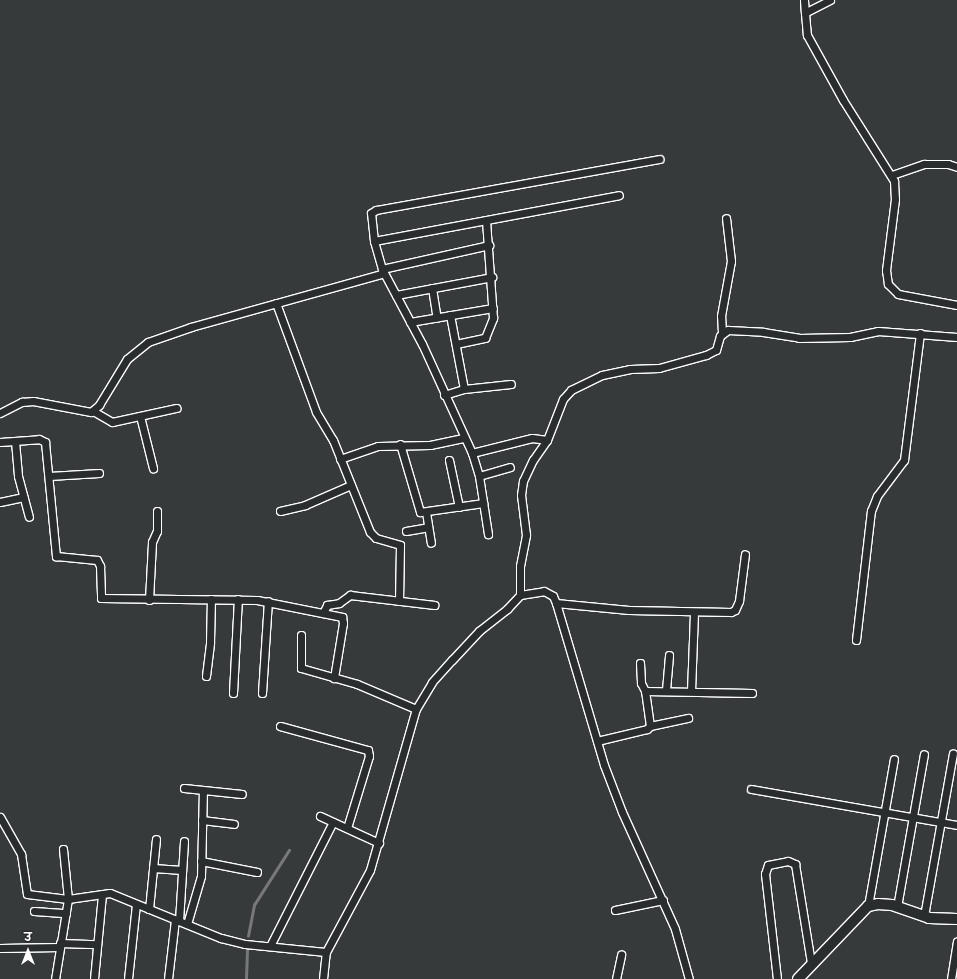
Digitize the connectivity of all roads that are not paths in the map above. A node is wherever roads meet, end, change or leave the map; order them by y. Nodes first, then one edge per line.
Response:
1 (804, 0) edge
2 (830, 0) edge
3 (805, 13) junction
4 (659, 159) dead end
5 (957, 167) edge
6 (892, 175) junction
7 (619, 195) dead end
8 (726, 218) dead end
9 (486, 220) junction
10 (374, 241) junction
11 (488, 246) junction
12 (383, 271) junction
13 (492, 277) junction
14 (432, 288) junction
15 (396, 295) junction
16 (276, 303) junction
17 (957, 305) edge
18 (493, 308) junction
19 (450, 315) junction
20 (437, 318) junction
21 (410, 322) junction
22 (920, 333) junction
23 (720, 334) junction
24 (957, 337) edge
25 (456, 344) junction
26 (511, 384) dead end
27 (464, 389) junction
28 (444, 395) junction
29 (176, 408) dead end
30 (93, 411) junction
31 (0, 414) edge
32 (140, 416) junction
33 (464, 438) junction
34 (542, 439) junction
35 (15, 441) junction
36 (0, 442) edge
37 (400, 444) junction
38 (472, 453) junction
39 (340, 459) junction
40 (449, 460) dead end
41 (510, 466) dead end
42 (153, 468) dead end
43 (99, 473) dead end
44 (49, 476) junction
45 (479, 476) junction
46 (351, 485) junction
47 (23, 497) junction
48 (0, 502) edge
49 (483, 503) junction
50 (459, 507) junction
51 (280, 511) dead end
52 (157, 512) dead end
53 (426, 512) junction
54 (29, 517) dead end
55 (428, 527) junction
56 (406, 531) dead end
57 (488, 534) dead end
58 (431, 543) dead end
59 (745, 554) dead end
60 (520, 594) junction
61 (238, 598) junction
62 (210, 599) junction
63 (148, 600) junction
64 (268, 601) junction
65 (399, 601) junction
66 (556, 602) junction
67 (434, 605) dead end
68 (694, 612) junction
69 (323, 613) junction
70 (301, 635) dead end
71 (856, 640) dead end
72 (669, 655) dead end
73 (640, 663) dead end
74 (206, 676) dead end
75 (334, 678) junction
76 (666, 690) junction
77 (644, 691) junction
78 (691, 691) junction
79 (233, 693) dead end
80 (262, 693) dead end
81 (752, 693) dead end
82 (416, 708) junction
83 (688, 718) dead end
84 (280, 726) dead end
85 (650, 726) junction
86 (597, 741) junction
87 (924, 754) dead end
88 (952, 754) dead end
89 (894, 759) dead end
90 (184, 788) dead end
91 (751, 789) dead end
92 (203, 791) junction
93 (242, 794) dead end
94 (883, 812) junction
95 (320, 816) dead end
96 (0, 817) edge
97 (915, 818) junction
98 (202, 820) junction
99 (333, 822) junction
100 (940, 822) junction
101 (234, 824) dead end
102 (957, 825) edge
103 (346, 828) junction
104 (156, 839) dead end
105 (184, 841) dead end
106 (379, 843) junction
107 (63, 849) dead end
108 (202, 861) junction
109 (153, 868) junction
110 (182, 870) junction
111 (257, 872) dead end
112 (102, 894) junction
113 (68, 899) junction
114 (663, 900) junction
115 (136, 904) junction
116 (868, 906) junction
117 (897, 907) junction
118 (149, 909) junction
119 (615, 910) dead end
120 (34, 911) dead end
121 (66, 913) junction
122 (924, 916) junction
123 (957, 919) edge
124 (177, 920) junction
125 (187, 924) junction
126 (957, 941) edge
127 (97, 944) junction
128 (60, 945) junction
129 (270, 946) junction
130 (0, 948) edge
131 (326, 952) junction
132 (621, 955) dead end
133 (811, 963) junction
134 (55, 979) edge
135 (94, 979) edge
136 (128, 979) edge
137 (168, 979) edge
138 (323, 979) edge
139 (616, 979) edge
140 (689, 979) edge
141 (777, 979) edge
142 (798, 979) edge
143 (951, 979) edge

1 - 3 street
2 - 3 street
3 - 6 street
4 - 10 street
5 - 6 street
6 - 17 street
7 - 9 street
8 - 23 street
9 - 10 street
9 - 11 street
10 - 12 street
11 - 12 street
11 - 13 street
12 - 15 street
12 - 16 street
13 - 14 street
13 - 18 street
14 - 15 street
14 - 20 street
15 - 21 street
16 - 30 street
16 - 39 street
18 - 19 street
18 - 25 street
19 - 20 street
19 - 25 street
20 - 21 street
21 - 28 street
22 - 23 street
22 - 24 street
22 - 71 street
23 - 34 street
25 - 27 street
26 - 27 street
27 - 28 street
28 - 33 street
29 - 32 street
30 - 31 street
30 - 32 street
32 - 42 street
33 - 37 street
33 - 38 street
34 - 38 street
34 - 60 street
35 - 36 street
35 - 44 street
35 - 47 street
37 - 39 street
37 - 53 street
38 - 45 street
39 - 46 street
40 - 50 street
41 - 45 street
43 - 44 street
44 - 63 street
45 - 49 street
46 - 51 street
46 - 65 street
47 - 48 street
47 - 54 street
49 - 50 street
49 - 57 street
50 - 53 street
52 - 63 street
53 - 55 street
55 - 56 street
55 - 58 street
59 - 68 street
60 - 66 street
60 - 82 street
61 - 62 street
61 - 64 street
61 - 79 street
62 - 63 street
62 - 74 street
64 - 69 street
64 - 80 street
65 - 67 street
65 - 69 street
66 - 68 street
66 - 86 street
68 - 78 street
69 - 75 street
70 - 75 street
72 - 76 street
73 - 77 street
75 - 82 street
76 - 77 street
76 - 78 street
77 - 85 street
78 - 81 street
82 - 106 street
83 - 85 street
84 - 103 street
85 - 86 street
86 - 114 street
87 - 97 street
88 - 100 street
89 - 94 street
90 - 92 street
91 - 94 street
92 - 93 street
92 - 98 street
94 - 97 street
94 - 116 street
95 - 99 street
96 - 113 street
97 - 100 street
97 - 117 street
98 - 101 street
98 - 108 street
99 - 103 street
99 - 129 street
100 - 102 street
100 - 122 street
103 - 106 street
104 - 109 street
105 - 110 street
106 - 131 street
107 - 113 street
108 - 111 street
108 - 125 street
109 - 110 street
109 - 118 street
110 - 124 street
112 - 113 street
112 - 115 street
112 - 127 street
113 - 121 street
114 - 119 street
114 - 140 street
115 - 118 street
115 - 136 street
116 - 117 street
116 - 133 street
117 - 122 street
118 - 124 street
120 - 121 street
121 - 128 street
122 - 123 street
124 - 125 street
124 - 137 street
125 - 129 street
126 - 143 street
127 - 128 street
127 - 135 street
128 - 130 street
128 - 134 street
129 - 131 street
131 - 138 street
132 - 139 street
133 - 141 street
133 - 142 street

